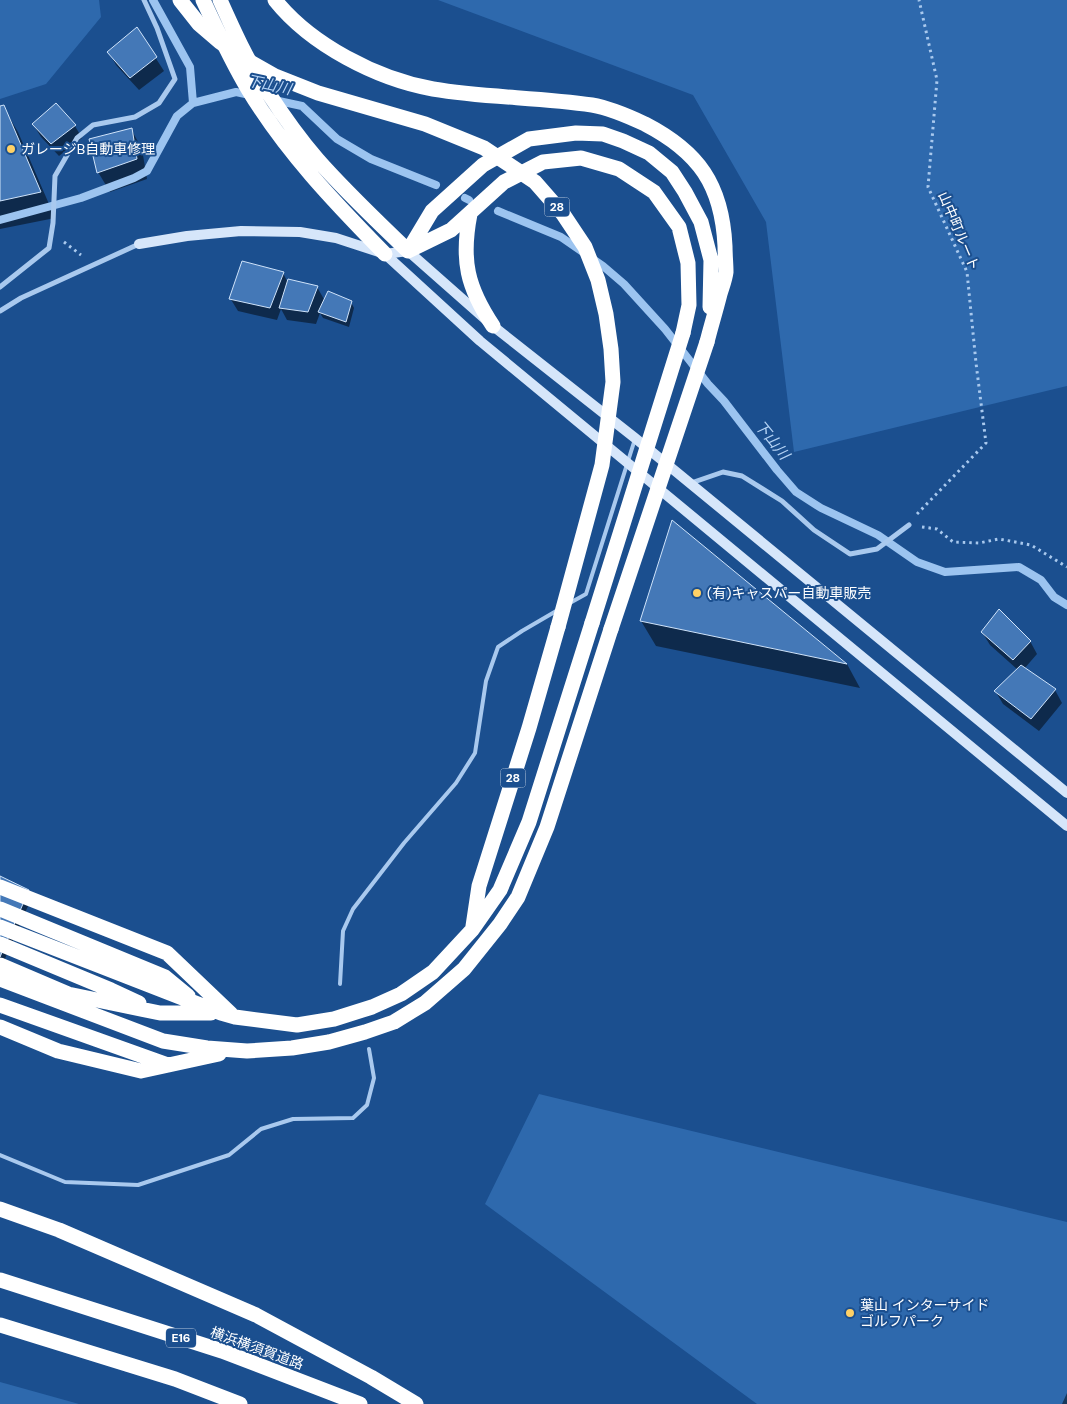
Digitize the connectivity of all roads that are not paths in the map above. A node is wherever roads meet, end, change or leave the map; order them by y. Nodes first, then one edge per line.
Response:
1 (144, 0) edge
2 (180, 0) edge
3 (203, 0) edge
4 (220, 0) edge
5 (275, 0) edge
6 (470, 214) junction
7 (139, 244) joint
8 (408, 251) junction
9 (385, 254) junction
10 (0, 287) edge
11 (0, 311) edge
12 (493, 326) junction
13 (707, 342) junction
14 (635, 438) junction
15 (628, 463) junction
16 (691, 484) junction
17 (909, 525) road end
18 (1067, 793) edge
19 (1067, 826) edge
20 (0, 887) edge
21 (0, 909) edge
22 (0, 927) edge
23 (472, 930) junction
24 (0, 944) edge
25 (0, 965) edge
26 (0, 979) edge
27 (340, 984) dead end
28 (198, 1004) junction
29 (0, 1005) edge
30 (160, 1013) junction
31 (228, 1015) junction
32 (0, 1027) edge
33 (369, 1049) dead end
34 (235, 1050) junction
35 (168, 1065) junction
36 (0, 1155) edge
37 (0, 1209) edge
38 (0, 1280) edge
39 (0, 1325) edge
40 (240, 1404) edge
41 (360, 1404) edge
42 (416, 1404) edge

1 - 10 street
2 - 23 highway, 28, bridge
3 - 9 highway
4 - 8 highway
5 - 13 highway
6 - 8 highway
6 - 12 highway
6 - 23 highway, bridge
7 - 9 street
7 - 11 street
8 - 9 street
8 - 12 street
8 - 13 highway
9 - 15 street
12 - 14 street
13 - 34 highway, bridge
14 - 15 lane
14 - 16 street
15 - 19 street
15 - 27 lane
16 - 17 street
16 - 18 street
20 - 31 highway
21 - 28 highway
22 - 28 highway
23 - 31 highway
24 - 30 highway
25 - 30 highway
26 - 34 highway
28 - 31 highway
29 - 35 highway
30 - 31 highway
32 - 35 highway
33 - 36 lane
34 - 35 highway
37 - 42 highway
38 - 41 highway, 横浜横須賀道路 / E16
39 - 40 highway

